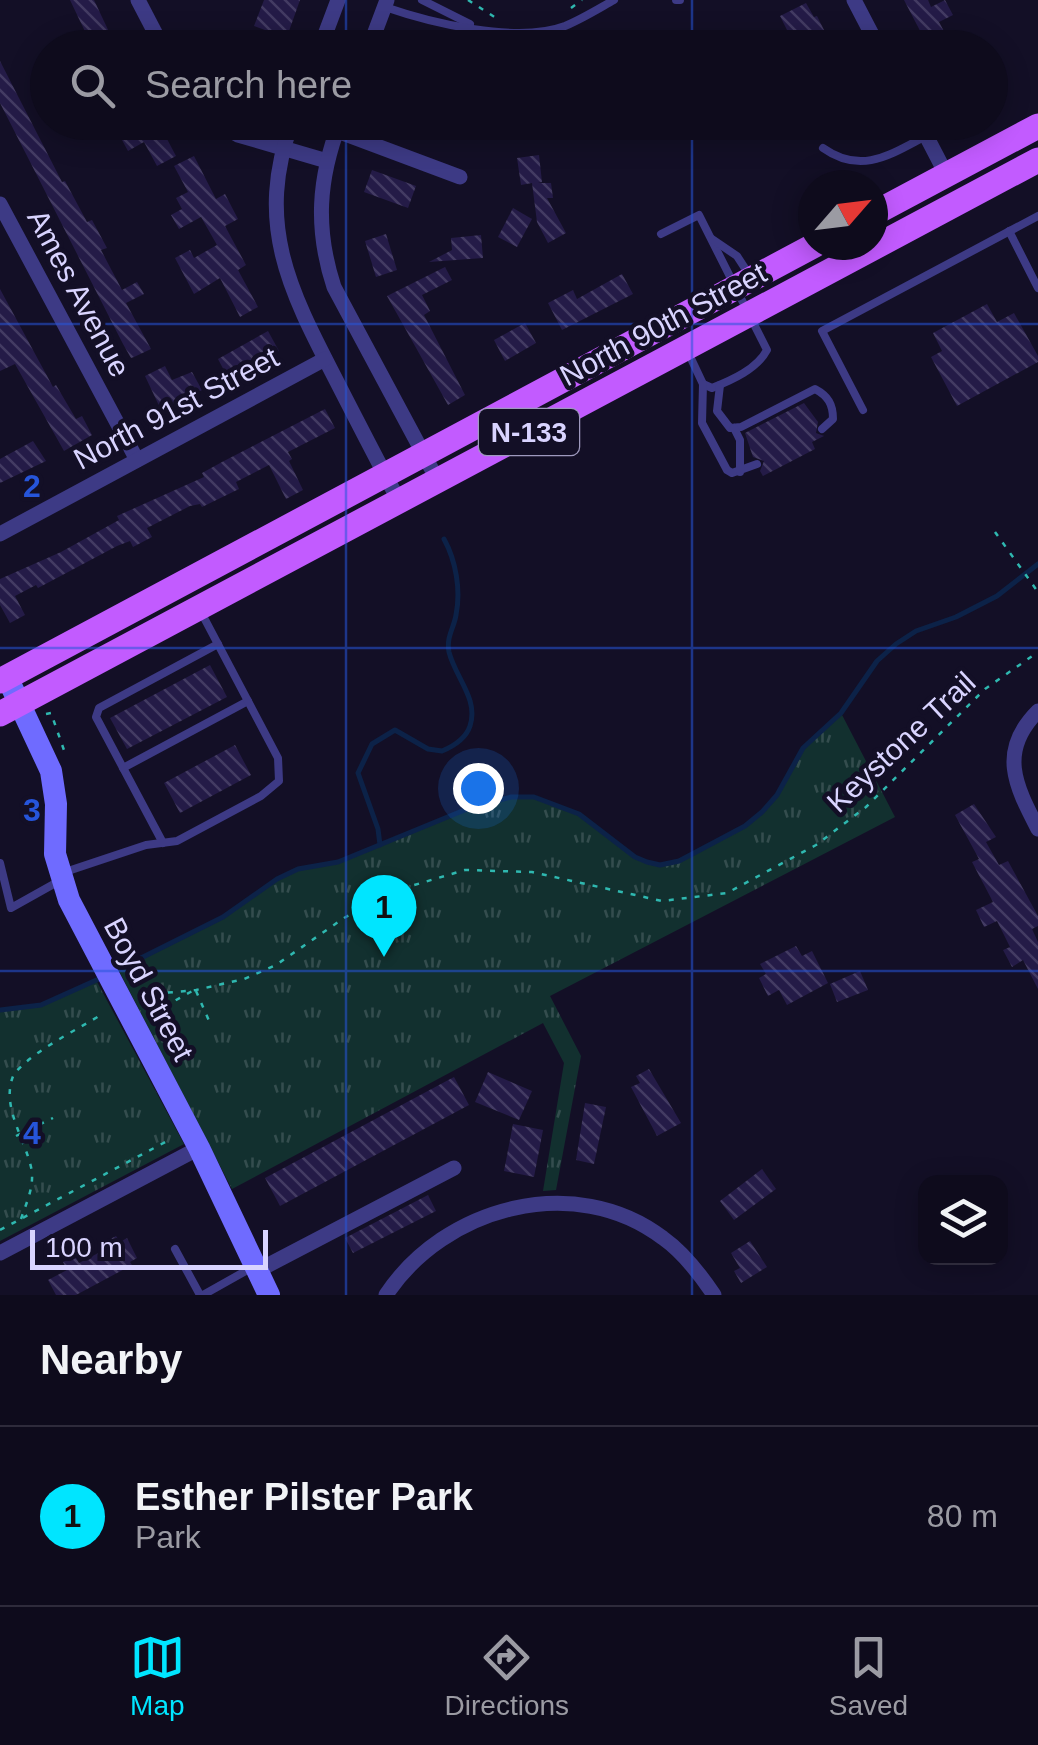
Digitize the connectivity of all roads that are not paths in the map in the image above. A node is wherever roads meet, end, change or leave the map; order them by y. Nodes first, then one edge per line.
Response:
1 (138, 0) edge
2 (338, 0) edge
3 (422, 0) edge
4 (614, 0) edge
5 (854, 0) edge
6 (386, 4) edge
7 (474, 27) junction
8 (154, 30) edge
9 (327, 30) edge
10 (376, 30) edge
11 (494, 30) edge
12 (538, 30) edge
13 (870, 30) edge
14 (1038, 126) edge
15 (256, 140) edge
16 (285, 140) edge
17 (335, 140) edge
18 (370, 140) edge
19 (905, 140) edge
20 (928, 140) edge
21 (823, 148) dead end
22 (282, 149) junction
23 (1038, 160) edge
24 (327, 162) junction
25 (946, 174) junction
26 (460, 178) dead end
27 (0, 204) edge
28 (888, 206) edge
29 (1038, 216) edge
30 (1009, 231) junction
31 (661, 234) dead end
32 (712, 238) junction
33 (798, 255) edge
34 (745, 283) junction
35 (1038, 288) edge
36 (751, 314) junction
37 (686, 348) junction
38 (325, 360) junction
39 (703, 384) junction
40 (720, 385) junction
41 (863, 410) dead end
42 (734, 428) junction
43 (822, 429) dead end
44 (423, 454) junction
45 (137, 460) junction
46 (757, 464) dead end
47 (740, 472) junction
48 (385, 474) junction
49 (438, 481) junction
50 (399, 501) junction
51 (0, 534) edge
52 (199, 608) junction
53 (218, 644) junction
54 (2, 674) edge
55 (248, 702) junction
56 (10, 708) edge
57 (1038, 711) edge
58 (123, 768) junction
59 (1038, 829) edge
60 (163, 843) junction
61 (0, 864) edge
62 (60, 877) junction
63 (11, 908) junction
64 (0, 918) edge
65 (200, 1148) junction
66 (454, 1168) dead end
67 (176, 1248) dead end
68 (0, 1253) edge
69 (264, 1283) edge
70 (202, 1295) edge
71 (386, 1295) edge
72 (714, 1295) edge

1 - 8 street
2 - 9 street
3 - 7 lane
4 - 12 lane
5 - 13 street
6 - 7 lane
6 - 10 street
7 - 11 lane
14 - 25 main road
15 - 22 street
16 - 22 street
17 - 24 street
18 - 26 street
19 - 21 lane
20 - 25 street
22 - 24 street
22 - 38 street
23 - 36 main road, North 90th Street / N-133
24 - 44 street
25 - 28 main road
27 - 45 street, Ames Avenue
29 - 30 lane
30 - 35 lane
30 - 41 lane
31 - 32 lane
32 - 34 lane
32 - 34 lane
33 - 34 main road, North 90th Street / N-133
34 - 36 lane
34 - 44 main road, North 90th Street / N-133
36 - 37 main road, North 90th Street / N-133
36 - 40 lane
37 - 39 lane
37 - 49 main road, North 90th Street / N-133
38 - 45 street, North 91st Street
38 - 48 street
39 - 40 lane
39 - 47 lane
40 - 42 lane
42 - 43 lane
42 - 47 lane
44 - 48 main road, North 90th Street / N-133
44 - 49 street
45 - 51 street, North 91st Street
46 - 47 lane
48 - 50 street
48 - 54 main road, North 90th Street / N-133
49 - 50 main road, North 90th Street / N-133
50 - 52 main road, North 90th Street / N-133
52 - 53 lane
52 - 56 main road, North 90th Street / N-133
53 - 55 lane
53 - 58 lane
54 - 56 street, Boyd Street
55 - 58 lane
55 - 60 lane
56 - 62 street, Boyd Street
57 - 59 street
58 - 60 lane
60 - 62 lane
61 - 63 lane
62 - 63 lane
62 - 65 street, Boyd Street
63 - 64 lane
65 - 68 street
65 - 69 street, Boyd Street
66 - 69 street
67 - 70 lane
69 - 70 lane
71 - 72 street

